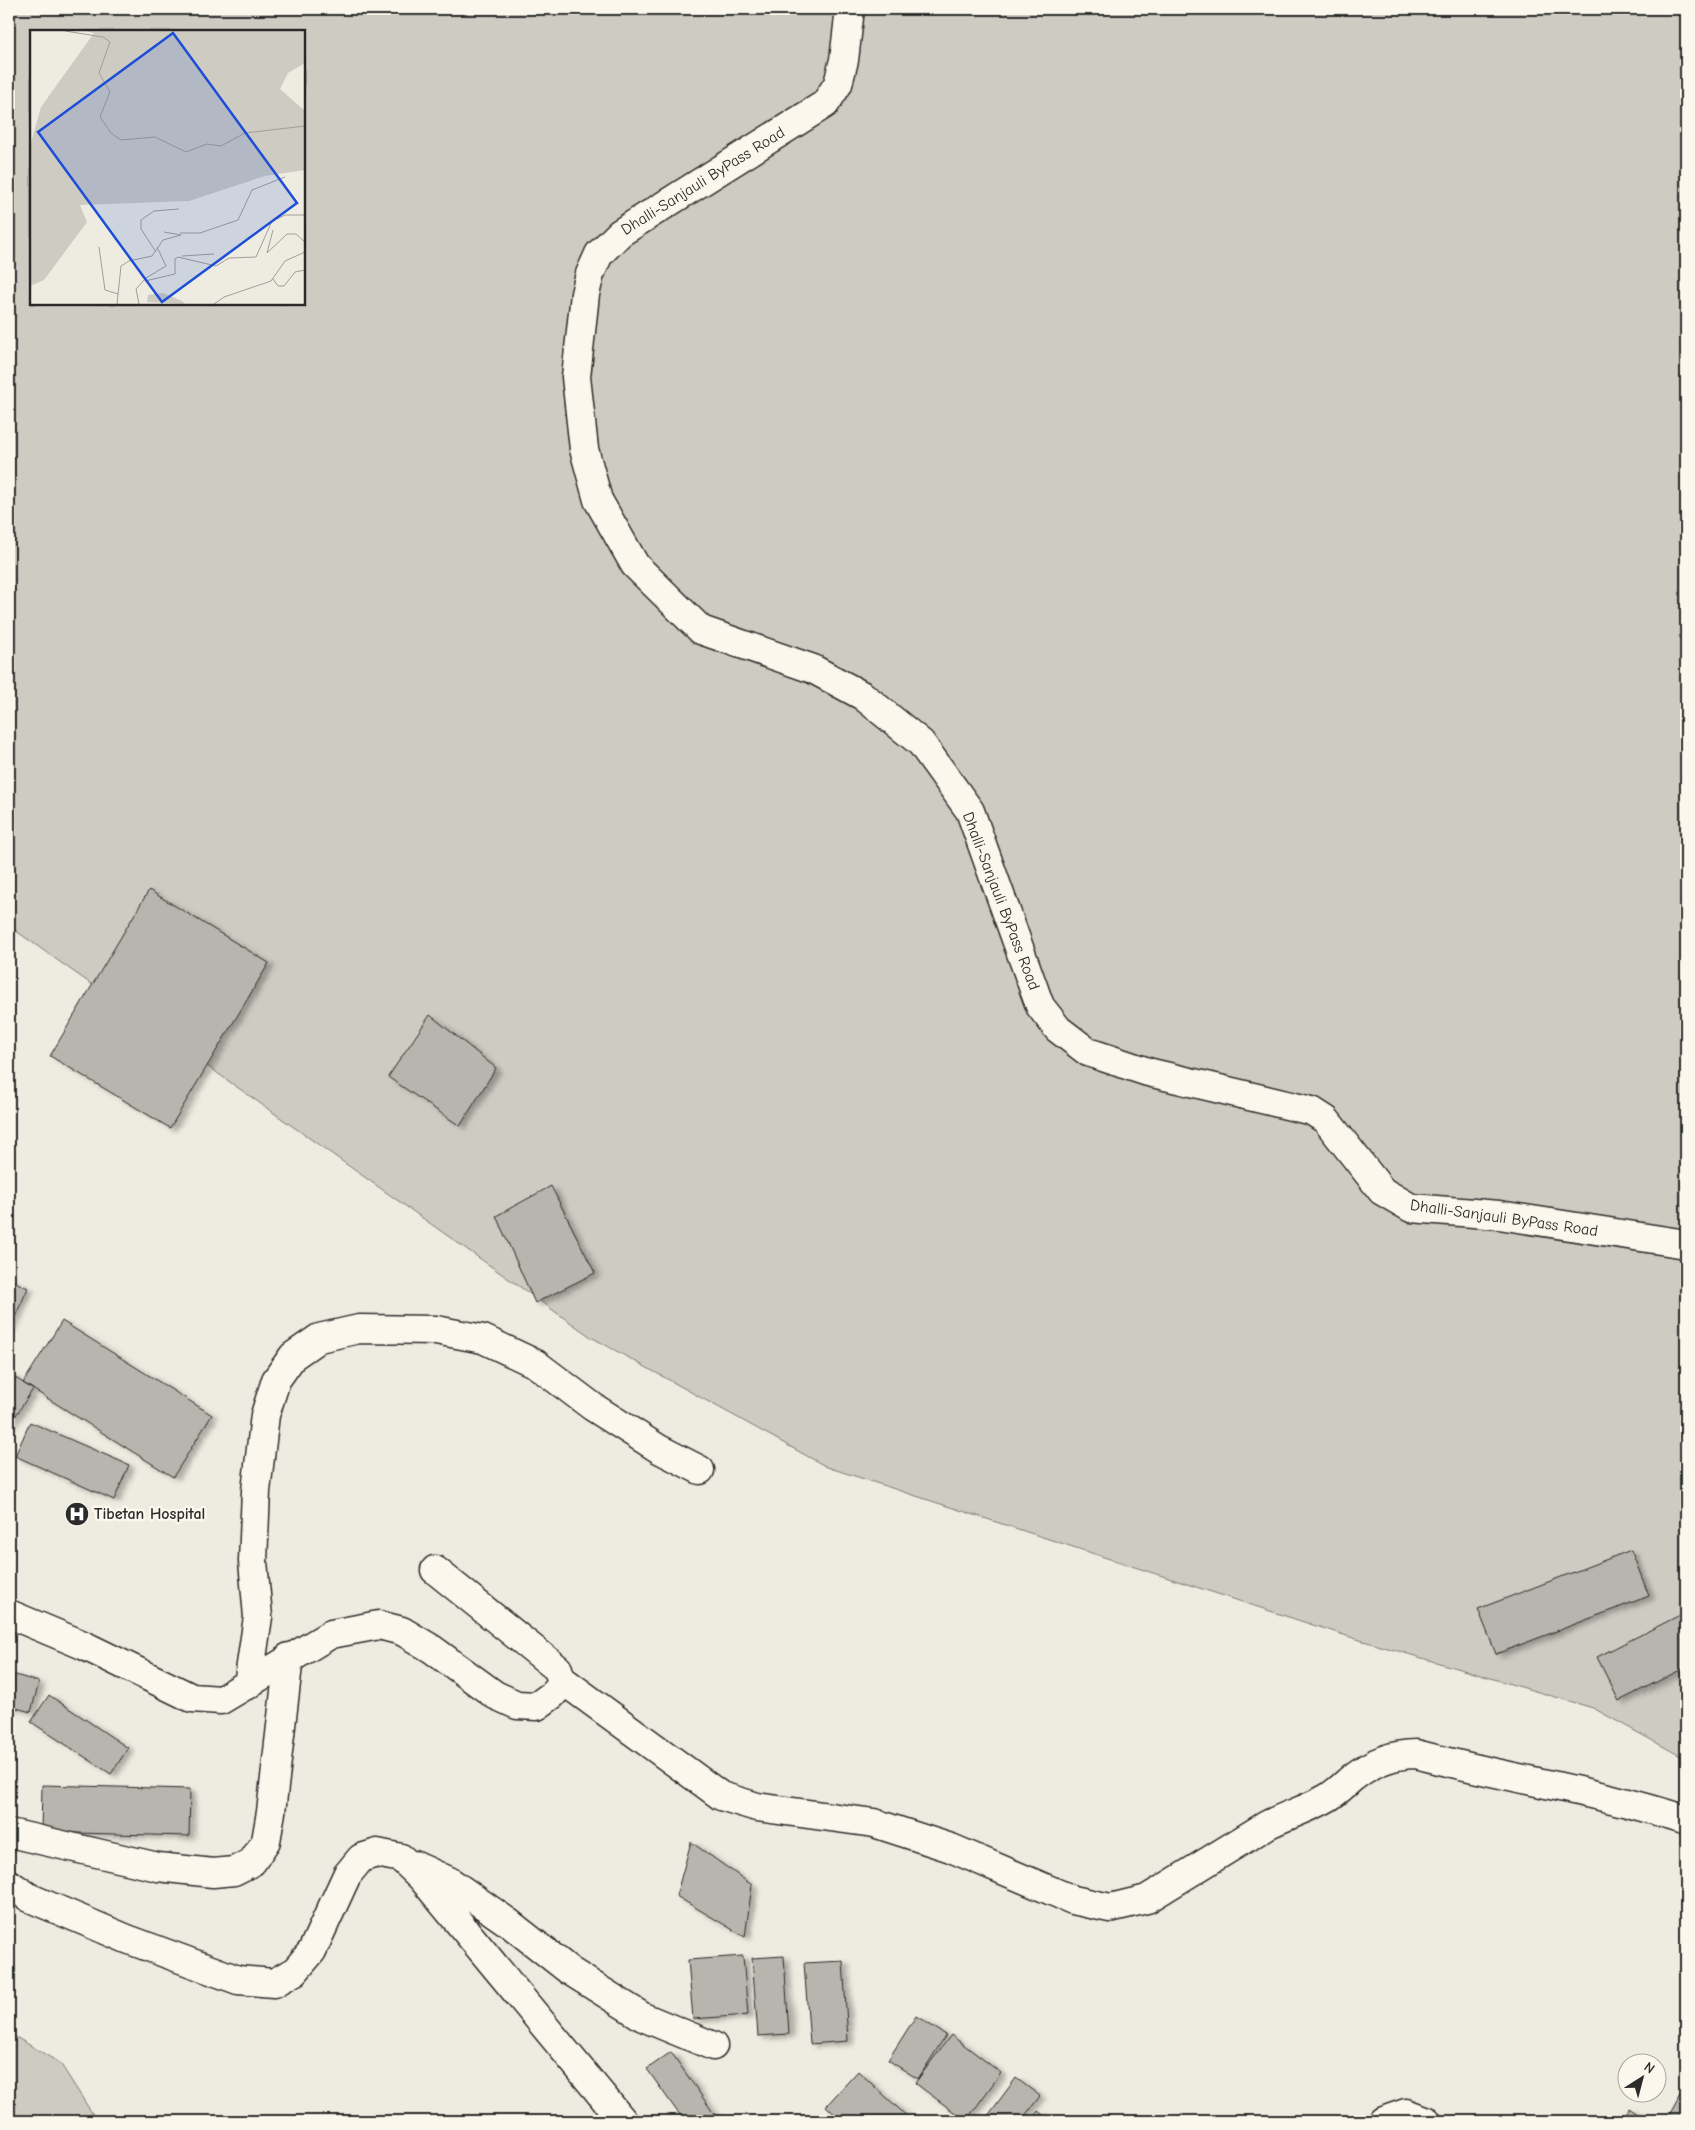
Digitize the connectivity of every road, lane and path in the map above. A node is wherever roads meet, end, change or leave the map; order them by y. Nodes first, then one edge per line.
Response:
1 (850, 9) edge
2 (1686, 1244) edge
3 (700, 1470) dead end
4 (435, 1570) dead end
5 (9, 1614) edge
6 (290, 1657) junction
7 (561, 1679) junction
8 (248, 1686) junction
9 (1686, 1820) edge
10 (9, 1836) edge
11 (401, 1858) junction
12 (9, 1884) edge
13 (712, 2046) dead end
14 (623, 2121) edge
15 (1383, 2121) edge
16 (1427, 2121) edge

1 - 2 street, Dhalli-Sanjauli ByPass Road
3 - 8 street
4 - 7 street
5 - 8 street
6 - 7 street
6 - 8 street
6 - 10 street
7 - 9 street
11 - 12 street
11 - 13 street
11 - 14 street
15 - 16 street

